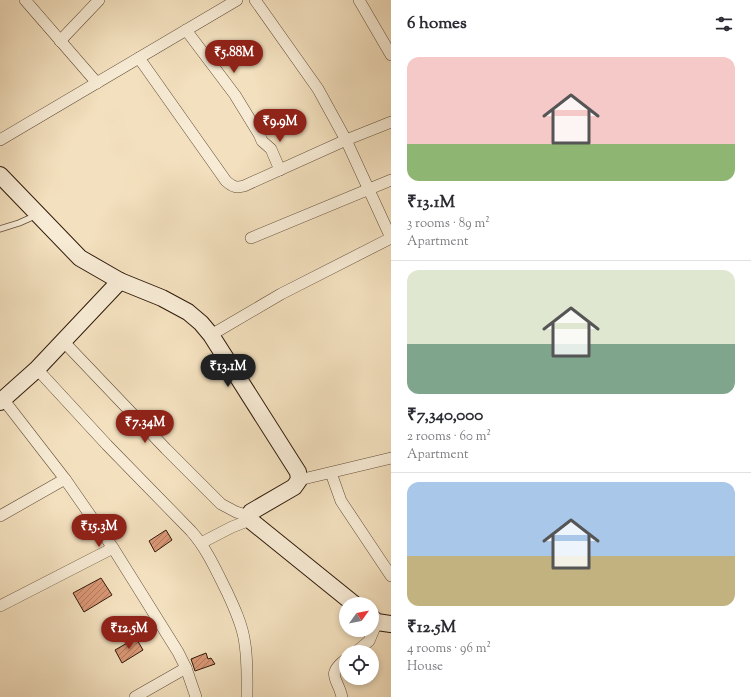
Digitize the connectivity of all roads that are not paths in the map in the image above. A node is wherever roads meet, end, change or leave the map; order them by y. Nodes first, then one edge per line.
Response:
1 (25, 0) edge
2 (100, 0) edge
3 (237, 0) edge
4 (255, 0) edge
5 (359, 0) edge
6 (225, 3) edge
7 (186, 30) junction
8 (60, 41) junction
9 (391, 55) edge
10 (139, 58) junction
11 (97, 83) junction
12 (391, 122) edge
13 (0, 140) edge
14 (346, 140) junction
15 (280, 170) junction
16 (0, 175) edge
17 (391, 180) edge
18 (368, 190) junction
19 (38, 215) junction
20 (0, 229) edge
21 (251, 238) dead end
22 (391, 238) edge
23 (120, 281) junction
24 (211, 335) junction
25 (63, 341) junction
26 (37, 370) junction
27 (1, 399) edge
28 (391, 458) edge
29 (331, 473) junction
30 (65, 479) junction
31 (299, 480) junction
32 (0, 516) edge
33 (250, 518) junction
34 (202, 543) junction
35 (113, 548) junction
36 (391, 576) edge
37 (345, 597) edge
38 (0, 606) edge
39 (380, 621) edge
40 (364, 645) edge
41 (339, 664) edge
42 (186, 668) junction
43 (135, 697) edge
44 (196, 697) edge
45 (247, 697) edge
46 (342, 697) edge

1 - 8 street
2 - 8 street
3 - 6 street
4 - 14 street
5 - 9 street
6 - 7 street
7 - 10 street
7 - 15 street
8 - 11 street
10 - 11 street
10 - 15 street
11 - 13 street
12 - 14 street
14 - 15 street
14 - 18 street
16 - 19 main road
17 - 18 street
18 - 21 street
18 - 22 street
19 - 20 lane
19 - 23 main road
22 - 24 street
23 - 24 main road
23 - 25 main road
24 - 31 main road
25 - 26 main road
25 - 33 street
26 - 27 main road
26 - 34 street
27 - 30 street
28 - 29 street
29 - 31 street
29 - 36 street
30 - 32 street
30 - 35 street
31 - 33 main road
33 - 34 street
33 - 37 main road
34 - 45 street
35 - 38 street
35 - 42 street
39 - 40 street
41 - 46 street
42 - 43 street
42 - 44 street

